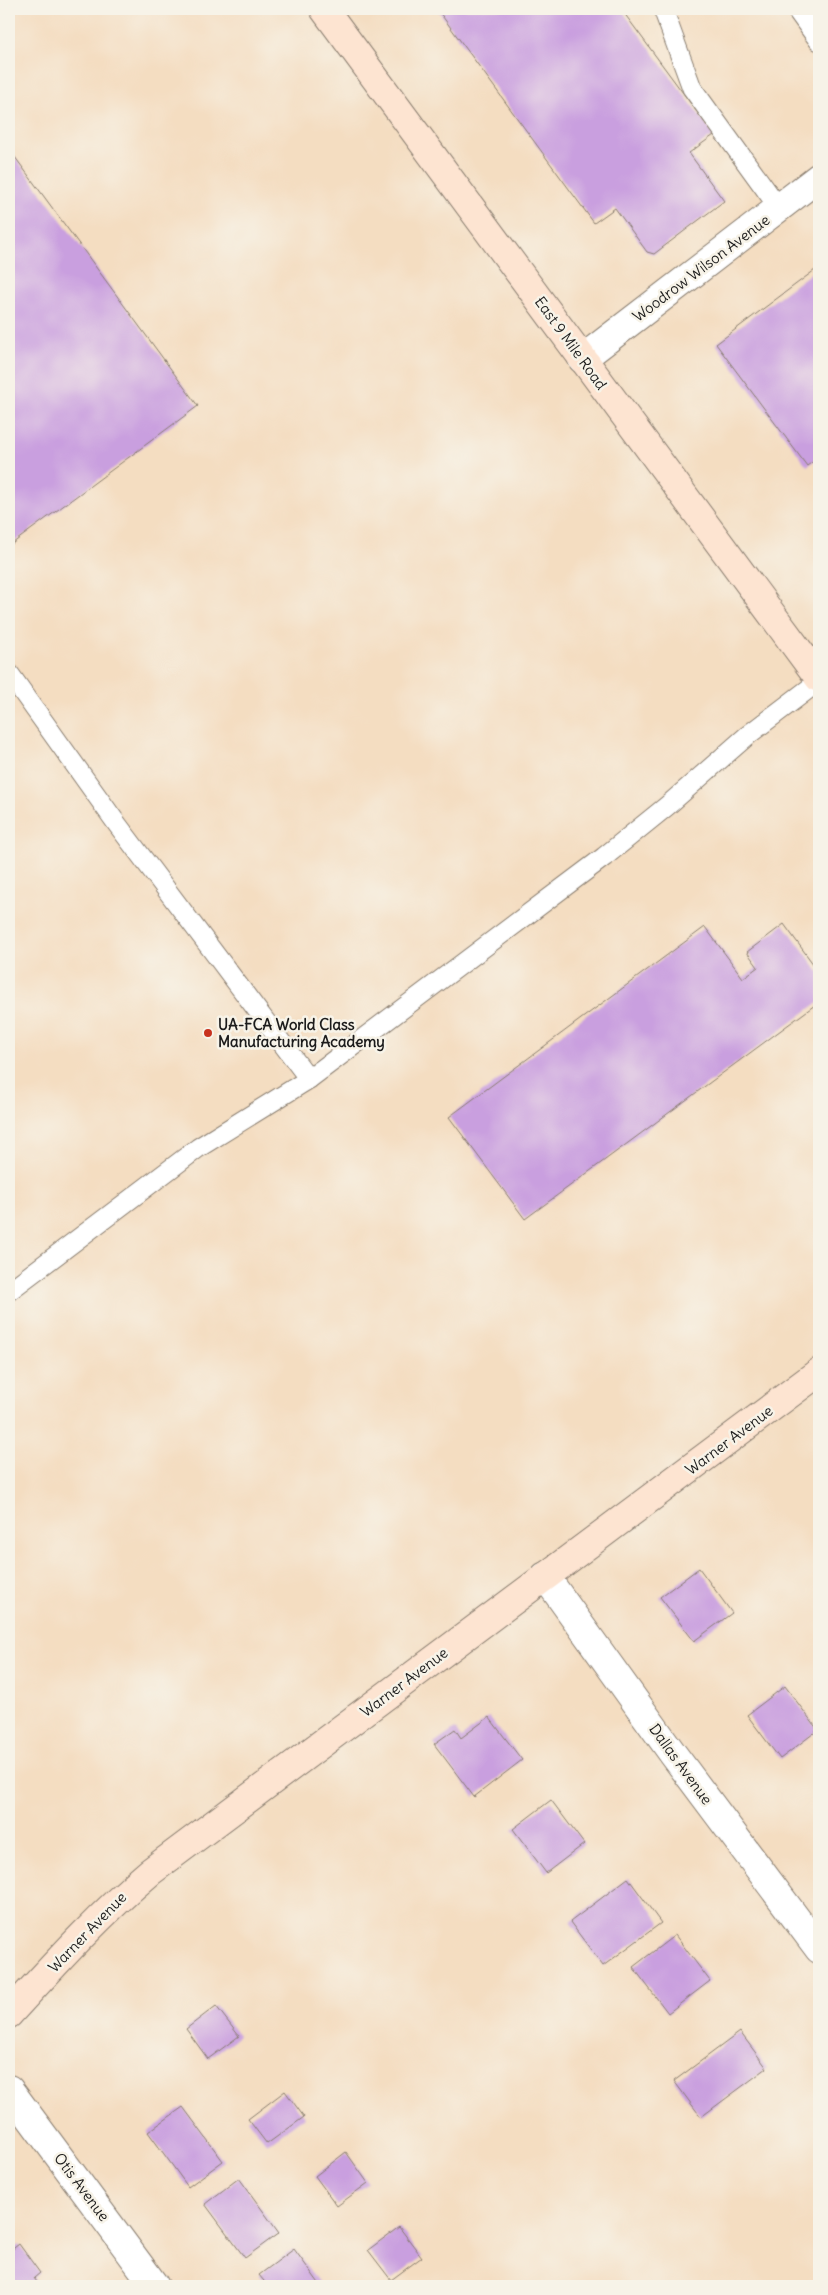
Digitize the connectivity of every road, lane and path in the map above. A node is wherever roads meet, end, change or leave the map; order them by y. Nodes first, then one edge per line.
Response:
1 (324, 9) edge
2 (662, 9) edge
3 (796, 9) edge
4 (819, 40) edge
5 (819, 177) edge
6 (779, 208) junction
7 (582, 359) junction
8 (9, 673) edge
9 (819, 679) edge
10 (309, 1079) junction
11 (9, 1291) edge
12 (819, 1372) edge
13 (545, 1576) junction
14 (819, 1949) edge
15 (9, 2014) edge
16 (9, 2089) edge
17 (156, 2286) edge

1 - 7 street, East 9 Mile Road
2 - 6 lane
3 - 4 lane
5 - 6 street, Woodrow Wilson Avenue
6 - 7 street, Woodrow Wilson Avenue
7 - 9 street, East 9 Mile Road
8 - 10 lane
9 - 10 lane
10 - 11 lane
12 - 13 street, Warner Avenue
13 - 14 street, Dallas Avenue
13 - 15 street, Warner Avenue
16 - 17 street, Otis Avenue

